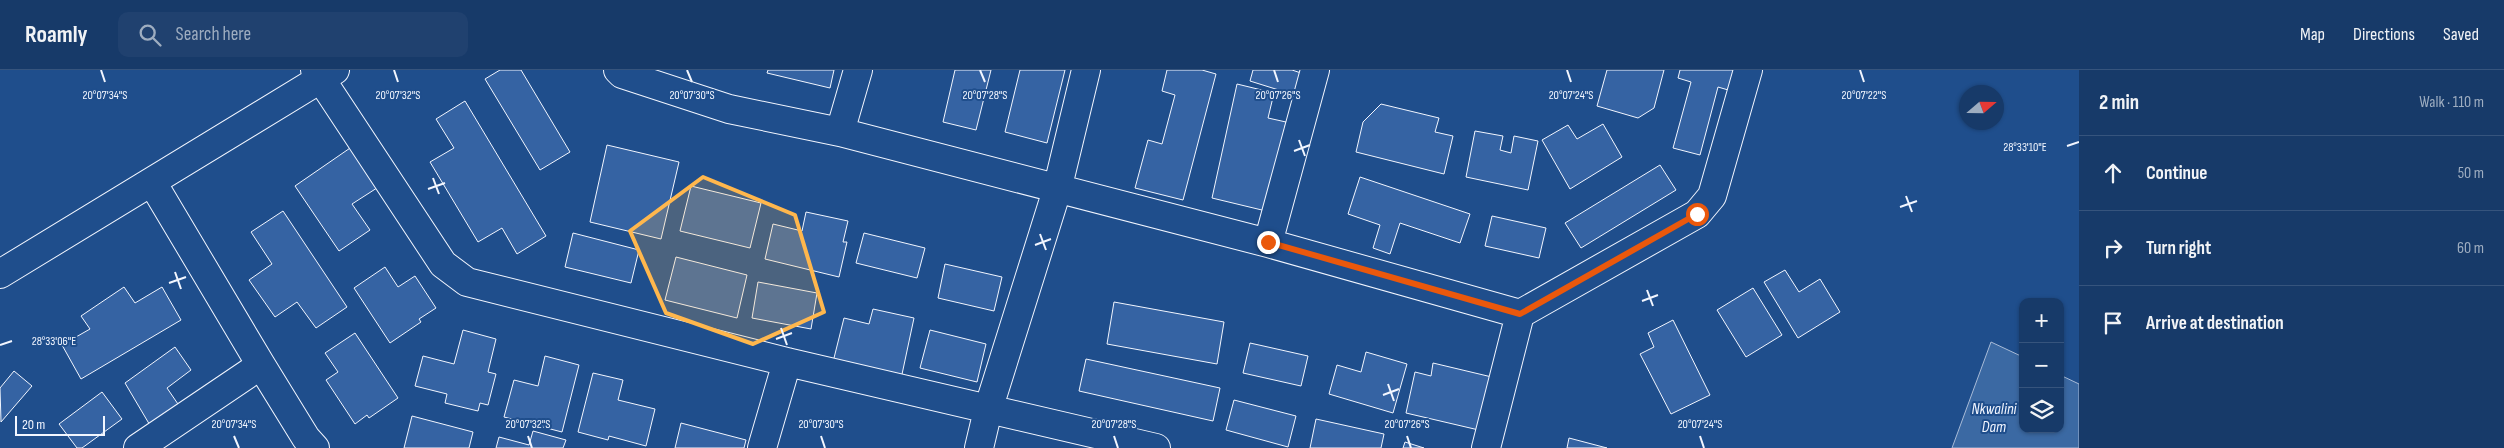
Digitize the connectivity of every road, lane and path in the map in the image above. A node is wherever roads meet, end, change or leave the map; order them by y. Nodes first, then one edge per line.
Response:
1 (618, 70) edge
2 (858, 70) edge
3 (1086, 70) edge
4 (1315, 70) edge
5 (1748, 70) edge
6 (323, 73) edge
7 (840, 132) junction
8 (152, 182) junction
9 (1057, 190) junction
10 (1268, 242) junction
11 (0, 274) edge
12 (1520, 314) junction
13 (787, 362) junction
14 (261, 365) junction
15 (988, 410) junction
16 (138, 448) edge
17 (316, 448) edge
18 (762, 448) edge
19 (978, 448) edge
20 (1156, 448) edge
21 (1486, 448) edge

1 - 7 street
2 - 7 street
3 - 9 street
4 - 10 street
5 - 12 street
6 - 8 street
6 - 13 street
7 - 9 street
8 - 11 street
8 - 14 street
9 - 10 street
9 - 15 street
10 - 12 street
12 - 21 street
13 - 15 street
13 - 18 street
14 - 16 street
14 - 17 street
15 - 19 street
15 - 20 street

